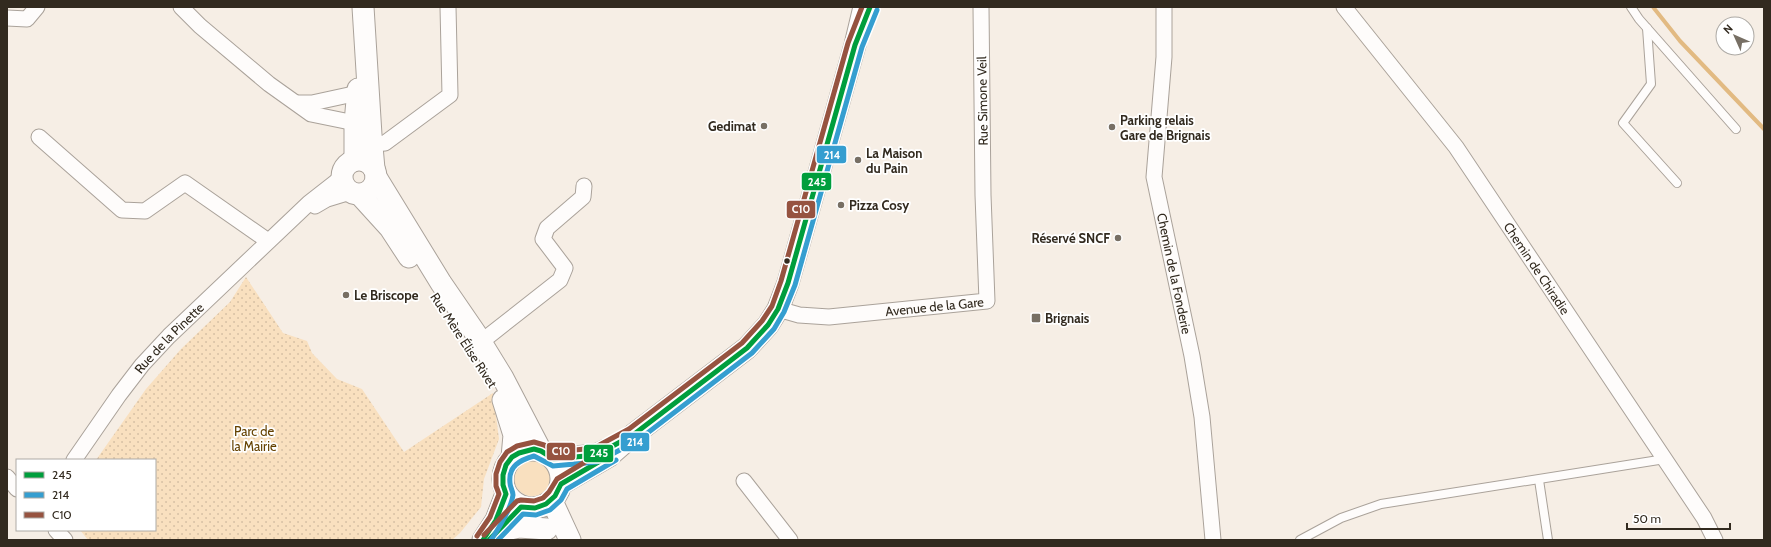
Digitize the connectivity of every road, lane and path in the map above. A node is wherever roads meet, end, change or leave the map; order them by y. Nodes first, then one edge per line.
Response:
1 (37, 7) edge
2 (181, 7) edge
3 (362, 7) edge
4 (448, 7) edge
5 (864, 7) edge
6 (870, 7) edge
7 (981, 7) edge
8 (1164, 7) edge
9 (1344, 7) edge
10 (1631, 7) edge
11 (7, 18) edge
12 (1647, 28) junction
13 (855, 45) junction
14 (358, 93) junction
15 (298, 103) junction
16 (1736, 129) dead end
17 (366, 134) junction
18 (39, 137) dead end
19 (355, 160) junction
20 (375, 173) junction
21 (1677, 183) dead end
22 (584, 186) dead end
23 (351, 188) junction
24 (983, 195) joint
25 (268, 241) junction
26 (778, 309) junction
27 (481, 342) junction
28 (633, 436) junction
29 (548, 455) junction
30 (512, 457) junction
31 (75, 459) edge
32 (1665, 460) junction
33 (7, 477) edge
34 (1539, 480) junction
35 (744, 481) dead end
36 (16, 488) edge
37 (556, 492) junction
38 (517, 503) junction
39 (57, 531) edge
40 (553, 535) edge
41 (490, 537) edge
42 (65, 540) edge
43 (570, 540) edge
44 (790, 540) edge
45 (1213, 540) edge
46 (1300, 540) edge
47 (1548, 540) edge
48 (1715, 540) edge

1 - 11 street
2 - 15 street
3 - 14 street, Rue Mère Élise Rivet
3 - 17 street, Rue Mère Élise Rivet
4 - 17 street
5 - 13 street
6 - 13 street
7 - 24 street, Rue Simone Veil
8 - 45 street, Chemin de la Fonderie
9 - 32 street, Chemin de Chiradie
10 - 12 lane
12 - 16 lane
12 - 21 lane
13 - 26 street
14 - 15 street
14 - 17 street, Rue Mère Élise Rivet
15 - 17 street
17 - 19 street, Rue Mère Élise Rivet
17 - 20 street, Rue Mère Élise Rivet
18 - 25 street
19 - 20 street
19 - 23 street
20 - 23 street
20 - 27 street, Rue Mère Élise Rivet
22 - 27 street, Rue Mère Élise Rivet
23 - 25 street, Rue de la Pinette
23 - 30 street, Rue Mère Élise Rivet
24 - 26 street, Avenue de la Gare
25 - 31 street, Rue de la Pinette
26 - 28 street
27 - 29 street, Rue Mère Élise Rivet
28 - 29 street
28 - 37 street
29 - 30 street
29 - 37 street
30 - 38 street
32 - 34 lane
32 - 48 street, Chemin de Chiradie
33 - 36 street
34 - 46 lane
34 - 47 lane
35 - 44 street
37 - 38 street
37 - 43 street
38 - 40 street
38 - 41 street
39 - 42 street
40 - 41 street

